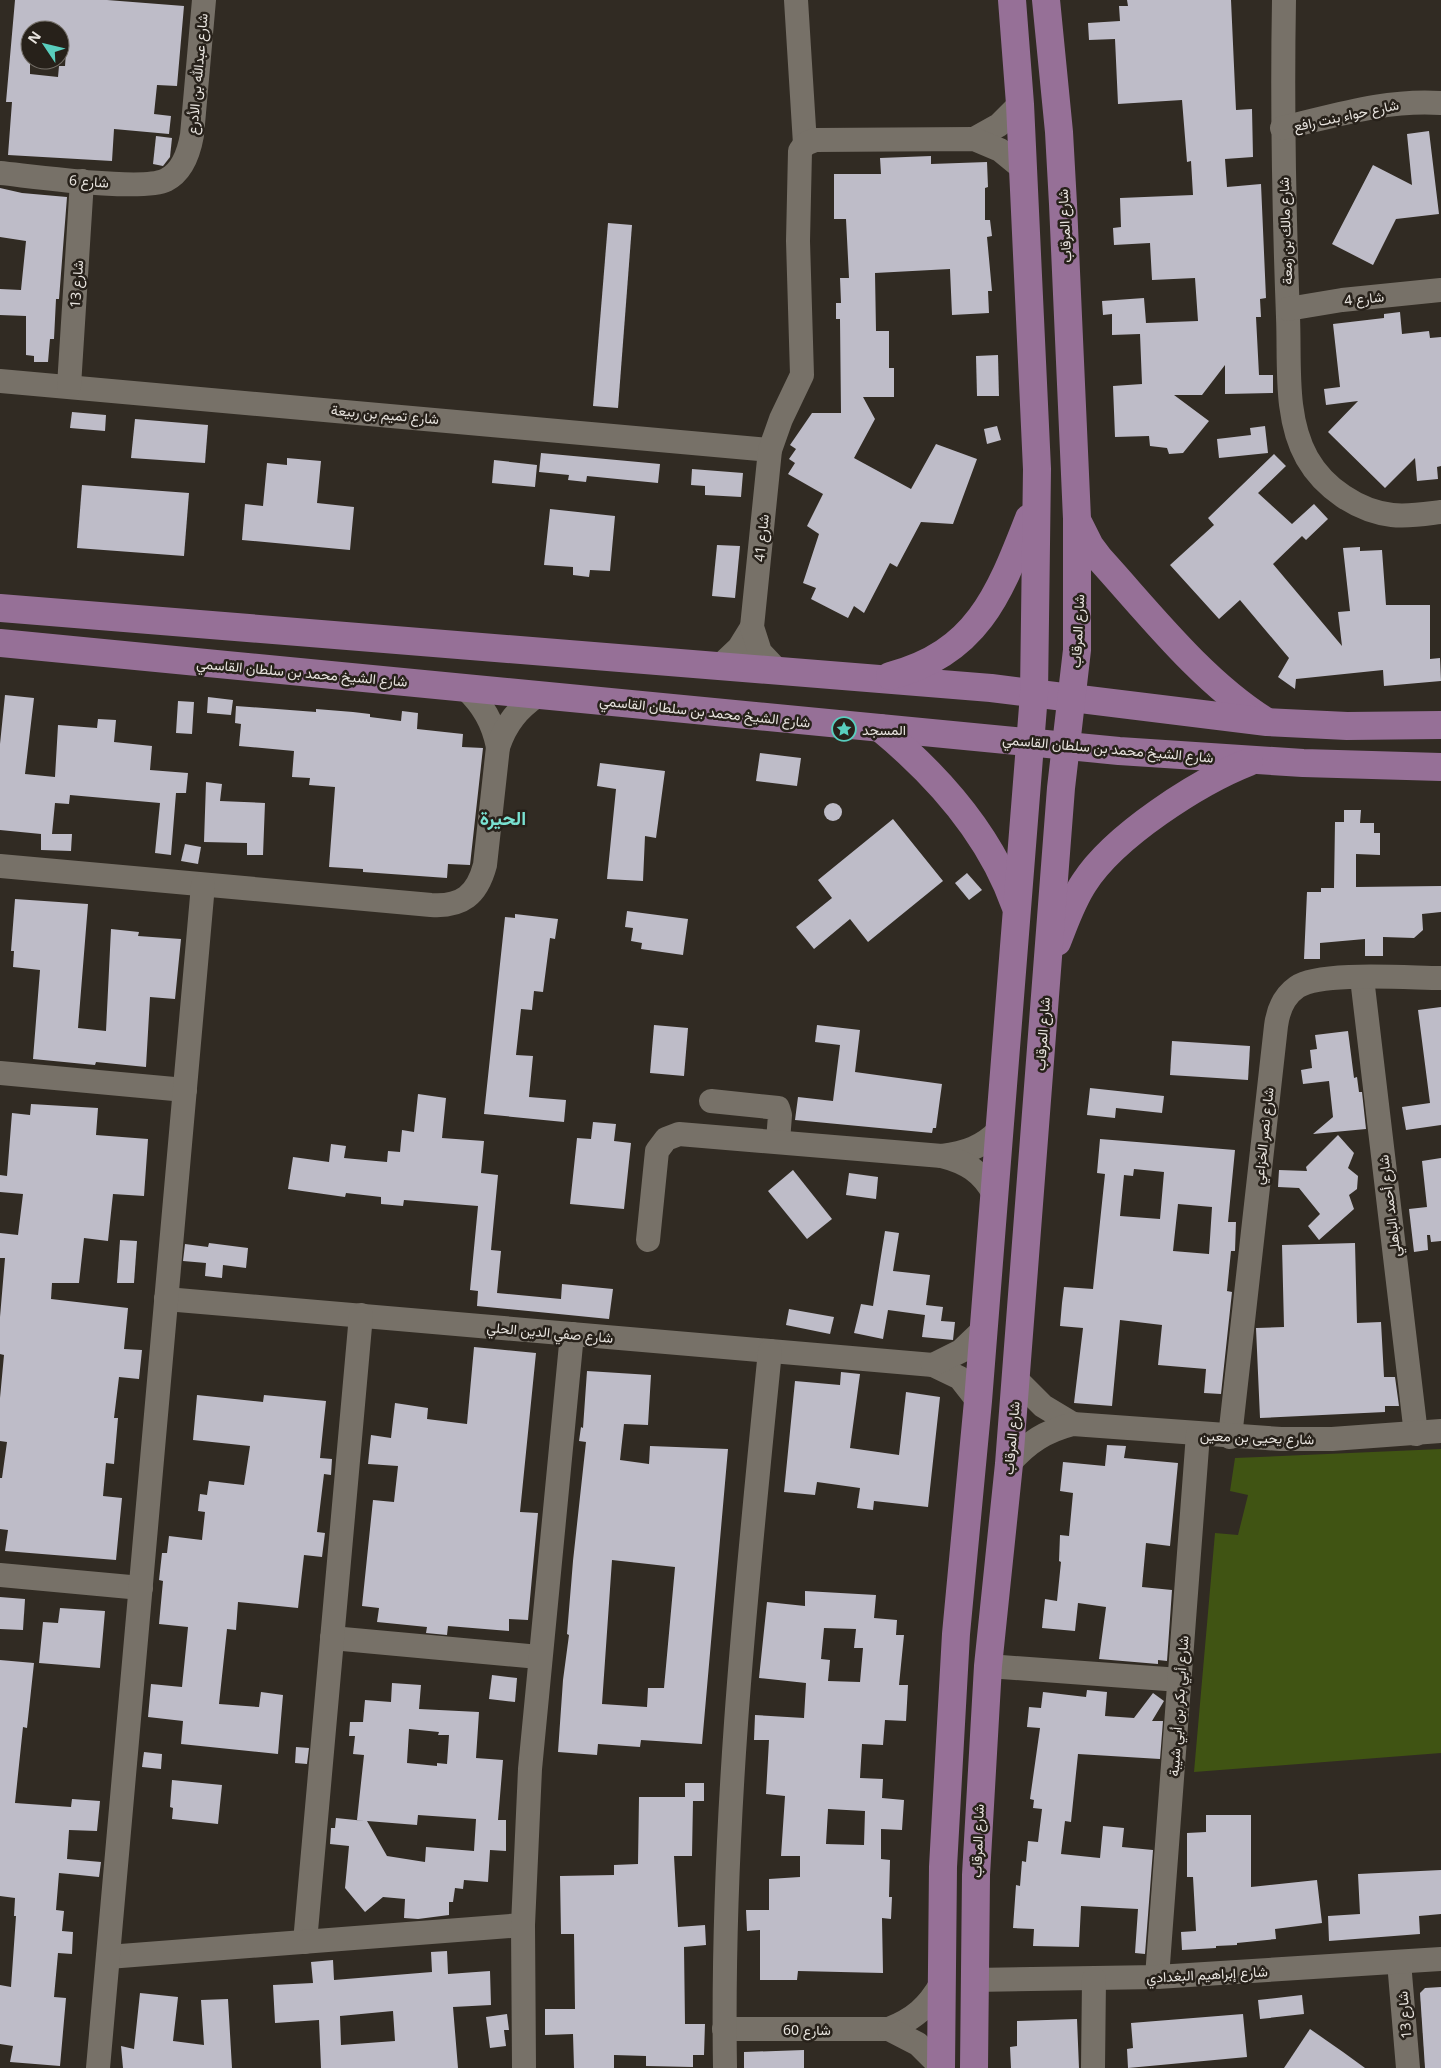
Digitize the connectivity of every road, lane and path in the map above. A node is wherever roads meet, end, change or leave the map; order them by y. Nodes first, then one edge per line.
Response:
1 (204, 0) edge
2 (796, 0) edge
3 (1012, 0) edge
4 (1046, 0) edge
5 (1284, 0) edge
6 (1441, 103) edge
7 (1020, 104) junction
8 (1282, 128) junction
9 (974, 139) junction
10 (805, 144) junction
11 (1022, 168) junction
12 (0, 173) edge
13 (175, 173) joint
14 (82, 181) junction
15 (1441, 290) edge
16 (1288, 309) junction
17 (0, 381) edge
18 (69, 386) junction
19 (770, 450) junction
20 (1036, 500) junction
21 (1441, 512) edge
22 (1077, 519) junction
23 (0, 608) edge
24 (31, 611) junction
25 (0, 619) edge
26 (752, 627) junction
27 (0, 643) edge
28 (720, 666) junction
29 (778, 671) junction
30 (879, 679) junction
31 (464, 688) junction
32 (1034, 694) junction
33 (538, 695) junction
34 (1072, 698) junction
35 (1267, 722) junction
36 (1441, 724) edge
37 (880, 728) junction
38 (1030, 742) junction
39 (1066, 746) junction
40 (498, 747) junction
41 (1256, 760) junction
42 (1441, 766) edge
43 (0, 866) edge
44 (203, 884) junction
45 (1017, 909) junction
46 (1048, 966) junction
47 (1362, 978) junction
48 (1441, 978) edge
49 (0, 1073) edge
50 (185, 1090) junction
51 (710, 1101) dead end
52 (999, 1130) junction
53 (778, 1141) junction
54 (942, 1156) junction
55 (994, 1194) junction
56 (648, 1240) dead end
57 (166, 1298) junction
58 (361, 1315) junction
59 (984, 1329) junction
60 (572, 1334) junction
61 (770, 1351) junction
62 (933, 1365) junction
63 (1016, 1379) junction
64 (978, 1401) junction
65 (1073, 1424) junction
66 (1441, 1432) edge
67 (1198, 1434) junction
68 (1416, 1434) junction
69 (1230, 1437) junction
70 (1009, 1464) junction
71 (0, 1575) edge
72 (141, 1588) junction
73 (332, 1638) junction
74 (540, 1657) junction
75 (988, 1666) junction
76 (1180, 1680) junction
77 (523, 1925) junction
78 (305, 1942) junction
79 (108, 1957) junction
80 (1441, 1959) edge
81 (1399, 1962) junction
82 (1157, 1977) junction
83 (1094, 1979) junction
84 (973, 1980) junction
85 (941, 1984) junction
86 (724, 2029) junction
87 (889, 2029) junction
88 (941, 2067) edge
89 (98, 2068) edge
90 (524, 2068) edge
91 (725, 2068) edge
92 (974, 2068) edge
93 (1093, 2068) edge
94 (1408, 2068) edge

1 - 13 street, شارع عبدالله بن الأدرع
2 - 10 street, شارع 41
3 - 7 main road
4 - 22 main road, شارع المرقاب
5 - 8 street, شارع مالك بن زمعة
6 - 8 street, شارع حواء بنت رافع
7 - 9 street
7 - 11 main road
8 - 16 street, شارع مالك بن زمعة
9 - 10 street
9 - 11 street
10 - 19 street, شارع 41
11 - 20 main road
12 - 14 street, شارع 6
13 - 14 street, شارع 6
14 - 18 street, شارع 13
15 - 16 street, شارع 4
16 - 21 street, شارع مالك بن زمعة
17 - 18 street, شارع تميم بن ربيعة
18 - 19 street, شارع تميم بن ربيعة
19 - 26 street, شارع 41
20 - 30 main road
20 - 32 main road
22 - 34 main road, شارع المرقاب
22 - 35 main road
23 - 24 main road
24 - 25 main road
24 - 28 main road
26 - 28 street, شارع 41
26 - 29 street, شارع 41
27 - 31 main road, شارع الشيخ محمد بن سلطان القاسمي
28 - 29 main road
29 - 30 main road
30 - 32 main road
31 - 33 main road, شارع الشيخ محمد بن سلطان القاسمي
31 - 40 street
32 - 34 main road
32 - 38 main road
33 - 37 main road, شارع الشيخ محمد بن سلطان القاسمي
33 - 40 street
34 - 35 main road
34 - 39 main road, شارع المرقاب
35 - 36 main road
37 - 38 main road, شارع الشيخ محمد بن سلطان القاسمي
37 - 45 main road
38 - 39 main road, شارع الشيخ محمد بن سلطان القاسمي
38 - 45 main road
39 - 41 main road, شارع الشيخ محمد بن سلطان القاسمي
39 - 46 main road, شارع المرقاب
40 - 44 street
41 - 42 main road, شارع الشيخ محمد بن سلطان القاسمي
41 - 46 main road
43 - 44 street
44 - 50 street
45 - 52 main road
46 - 63 main road, شارع المرقاب
47 - 48 street, شارع نصر الخزاعي
47 - 68 street, شارع أحمد الباهلي
47 - 69 street, شارع نصر الخزاعي
49 - 50 street
50 - 57 street
51 - 53 street
52 - 54 street
52 - 55 main road
53 - 54 street
53 - 56 street
54 - 55 street
55 - 59 main road
57 - 58 street, شارع صفي الدين الحلي
57 - 72 street
58 - 60 street, شارع صفي الدين الحلي
58 - 73 street
59 - 62 street
59 - 64 main road
60 - 61 street, شارع صفي الدين الحلي
60 - 74 street
61 - 62 street, شارع صفي الدين الحلي
61 - 86 street
62 - 64 street, شارع صفي الدين الحلي
63 - 65 street, شارع يحيى بن معين
63 - 70 main road, شارع المرقاب
64 - 85 main road
65 - 67 street, شارع يحيى بن معين
65 - 70 street, شارع يحيى بن معين
66 - 68 street, شارع يحيى بن معين
67 - 69 street, شارع يحيى بن معين
67 - 76 street, شارع أبي بكر بن أبي شيبة
68 - 69 street, شارع يحيى بن معين
70 - 75 main road, شارع المرقاب
71 - 72 street
72 - 79 street
73 - 74 street
73 - 78 street
74 - 77 street
75 - 76 street
75 - 84 main road, شارع المرقاب
76 - 82 street, شارع أبي بكر بن أبي شيبة
77 - 78 street
77 - 90 street
78 - 79 street
79 - 89 street
80 - 81 street, شارع إبراهيم البغدادي
81 - 82 street, شارع إبراهيم البغدادي
81 - 94 street, شارع 13
82 - 83 street, شارع إبراهيم البغدادي
83 - 84 street, شارع إبراهيم البغدادي
83 - 93 street
84 - 92 main road, شارع المرقاب
85 - 87 street, شارع 60
85 - 88 main road
86 - 87 street, شارع 60
86 - 91 street
87 - 88 street, شارع 60

